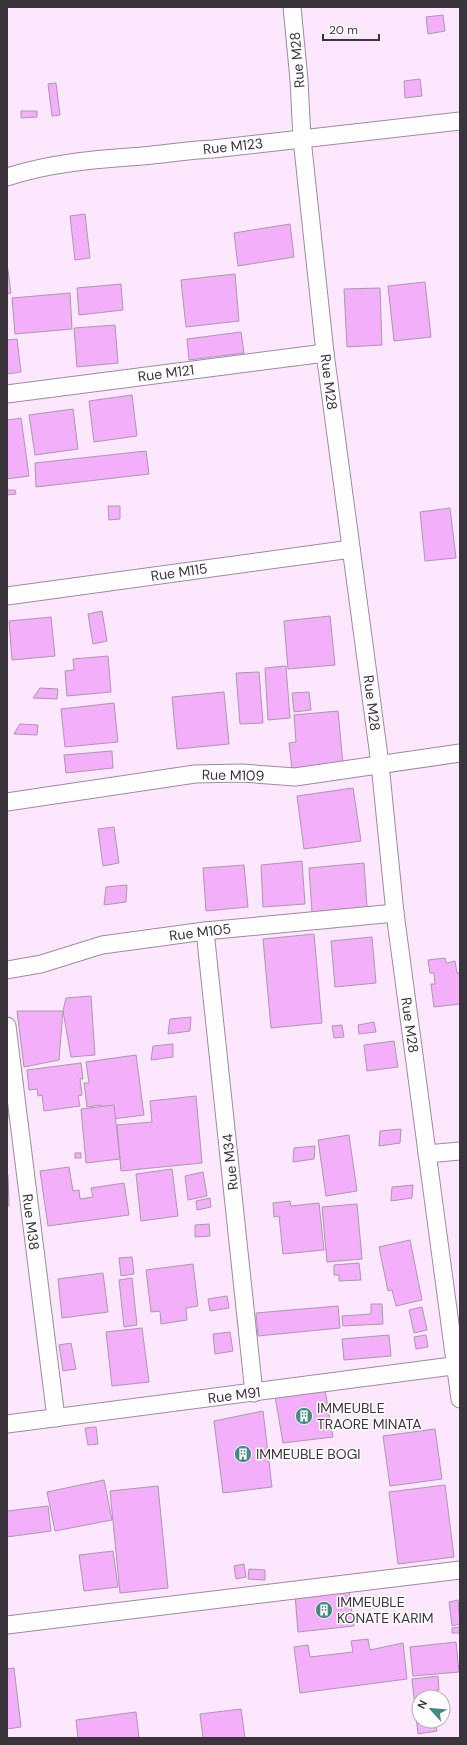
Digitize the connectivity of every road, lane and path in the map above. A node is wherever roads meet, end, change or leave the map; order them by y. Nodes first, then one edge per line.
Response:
1 (292, 7) edge
2 (460, 120) edge
3 (302, 139) junction
4 (7, 177) edge
5 (325, 353) junction
6 (7, 394) edge
7 (351, 549) junction
8 (7, 596) edge
9 (460, 753) edge
10 (380, 764) junction
11 (7, 802) edge
12 (395, 913) junction
13 (205, 931) junction
14 (7, 970) edge
15 (7, 1026) edge
16 (460, 1152) edge
17 (427, 1154) junction
18 (458, 1366) edge
19 (254, 1393) junction
20 (460, 1399) edge
21 (56, 1418) junction
22 (7, 1424) edge
23 (460, 1570) edge
24 (7, 1625) edge

1 - 3 street, Rue M28
2 - 3 street, Rue M123
3 - 4 street, Rue M123
3 - 5 street, Rue M28
5 - 6 street, Rue M121
5 - 7 street, Rue M28
7 - 8 street, Rue M115
7 - 10 street, Rue M28
9 - 10 street, Rue M109
10 - 11 street, Rue M109
10 - 12 street, Rue M28
12 - 13 street, Rue M105
12 - 17 street, Rue M28
13 - 14 street, Rue M105
13 - 19 street, Rue M34
15 - 21 street, Rue M38
16 - 17 street
17 - 18 street, Rue M28
18 - 19 street, Rue M91
18 - 20 street, Rue M28
19 - 21 street, Rue M91
21 - 22 street, Rue M91
23 - 24 street

